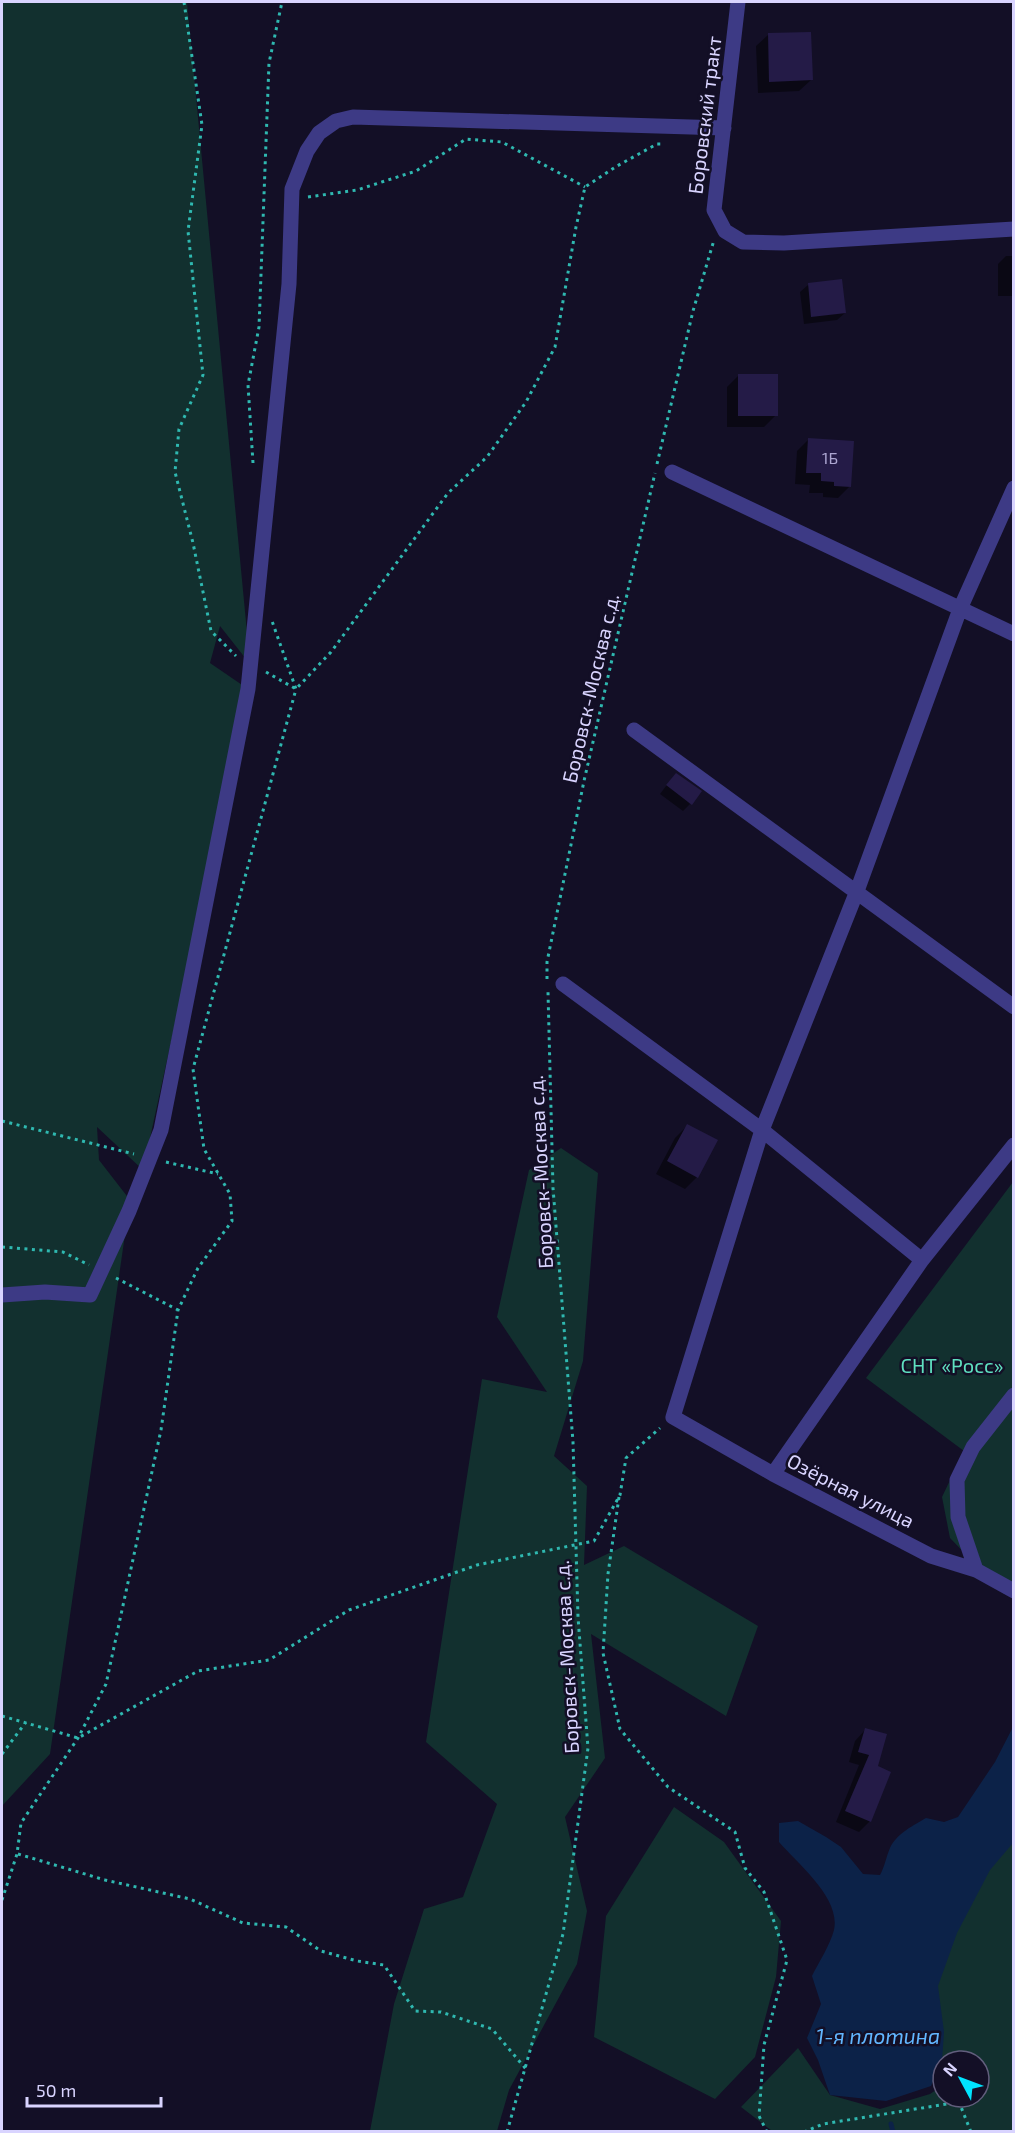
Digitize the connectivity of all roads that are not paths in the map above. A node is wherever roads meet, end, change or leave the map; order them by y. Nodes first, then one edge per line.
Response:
1 (738, 2) edge
2 (724, 128) junction
3 (1014, 229) edge
4 (672, 472) dead end
5 (1014, 488) edge
6 (960, 609) junction
7 (1014, 634) edge
8 (634, 730) dead end
9 (857, 891) junction
10 (563, 984) dead end
11 (1014, 1006) edge
12 (762, 1130) junction
13 (1014, 1145) edge
14 (922, 1260) junction
15 (2, 1295) edge
16 (1014, 1395) edge
17 (773, 1474) junction
18 (976, 1570) junction
19 (1014, 1591) edge

1 - 2 street, Боровский тракт
2 - 3 street, Боровский тракт
2 - 15 street
4 - 6 street
5 - 6 street
6 - 7 street
6 - 9 street
8 - 9 street
9 - 11 street
9 - 12 street
10 - 12 street
12 - 14 street
12 - 17 street, Озёрная улица
13 - 14 street
14 - 17 street
16 - 18 street
17 - 18 street, Озёрная улица
18 - 19 street, Озёрная улица

